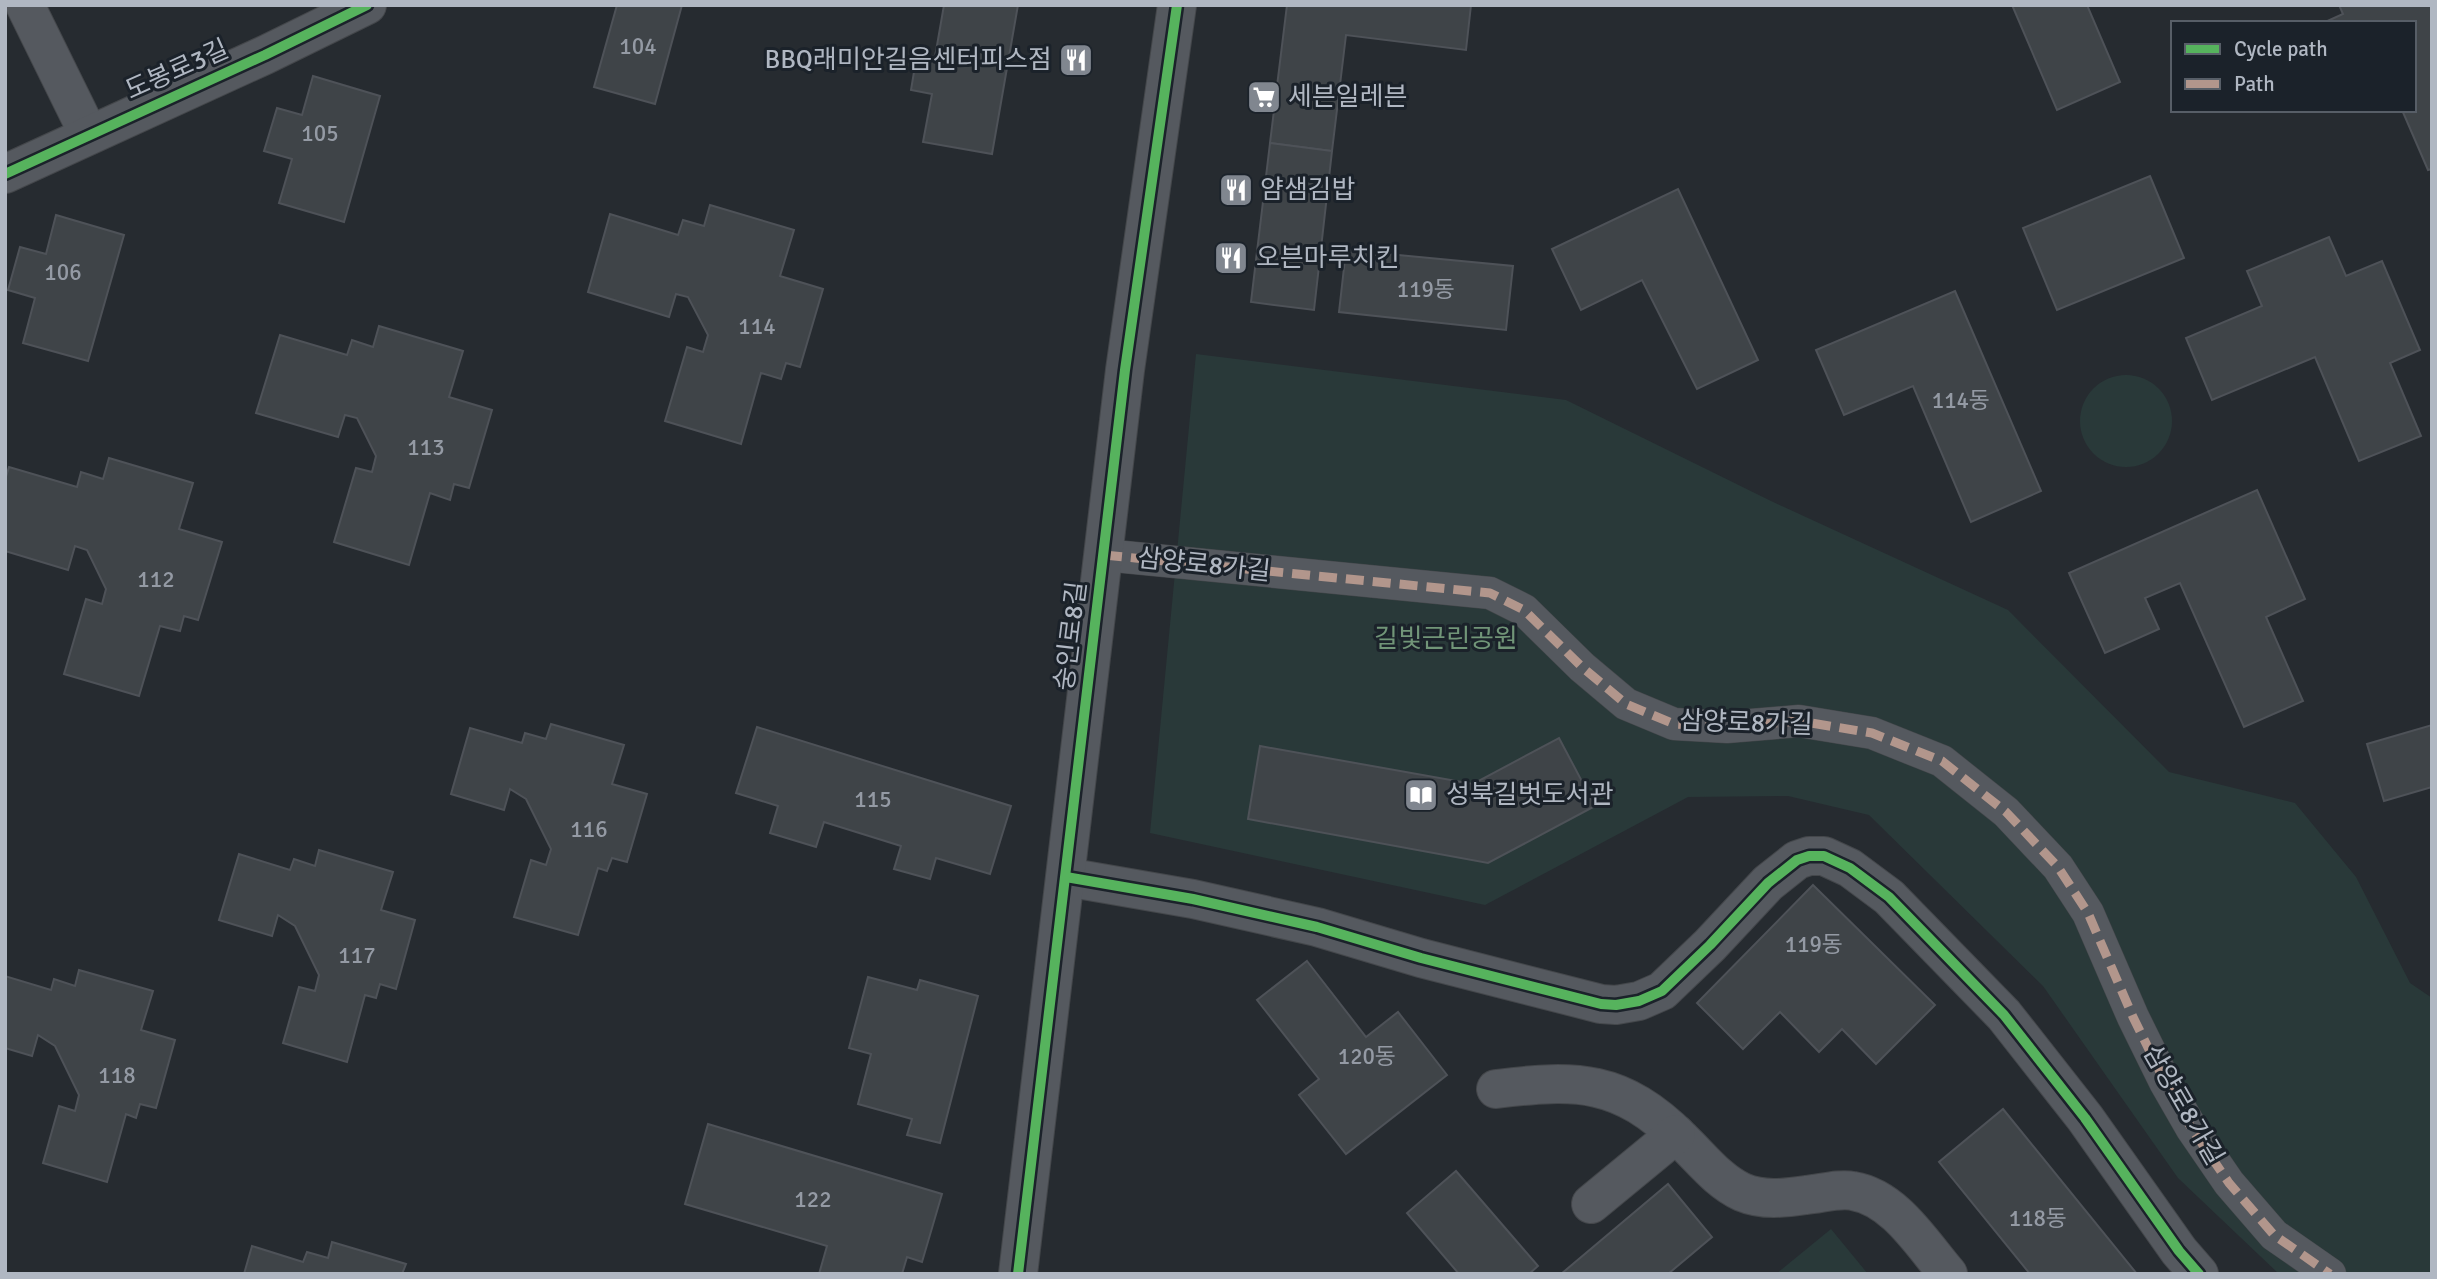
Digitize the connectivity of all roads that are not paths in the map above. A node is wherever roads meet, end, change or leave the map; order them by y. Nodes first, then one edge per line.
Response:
1 (25, 5) edge
2 (367, 5) edge
3 (1177, 5) edge
4 (89, 135) junction
5 (5, 174) edge
6 (1104, 555) junction
7 (1066, 877) junction
8 (1496, 1089) dead end
9 (1676, 1134) junction
10 (1591, 1204) dead end
11 (1018, 1274) edge
12 (1948, 1274) edge
13 (2199, 1274) edge
14 (2330, 1274) edge

1 - 4 street
2 - 4 street, 도봉로3길
3 - 6 street, 숭인로8길
4 - 5 street, 도봉로3길
6 - 7 street, 숭인로8길
6 - 14 street, 삼양로8가길
7 - 11 street, 숭인로8길
7 - 13 street
8 - 9 street
9 - 10 street
9 - 12 street

